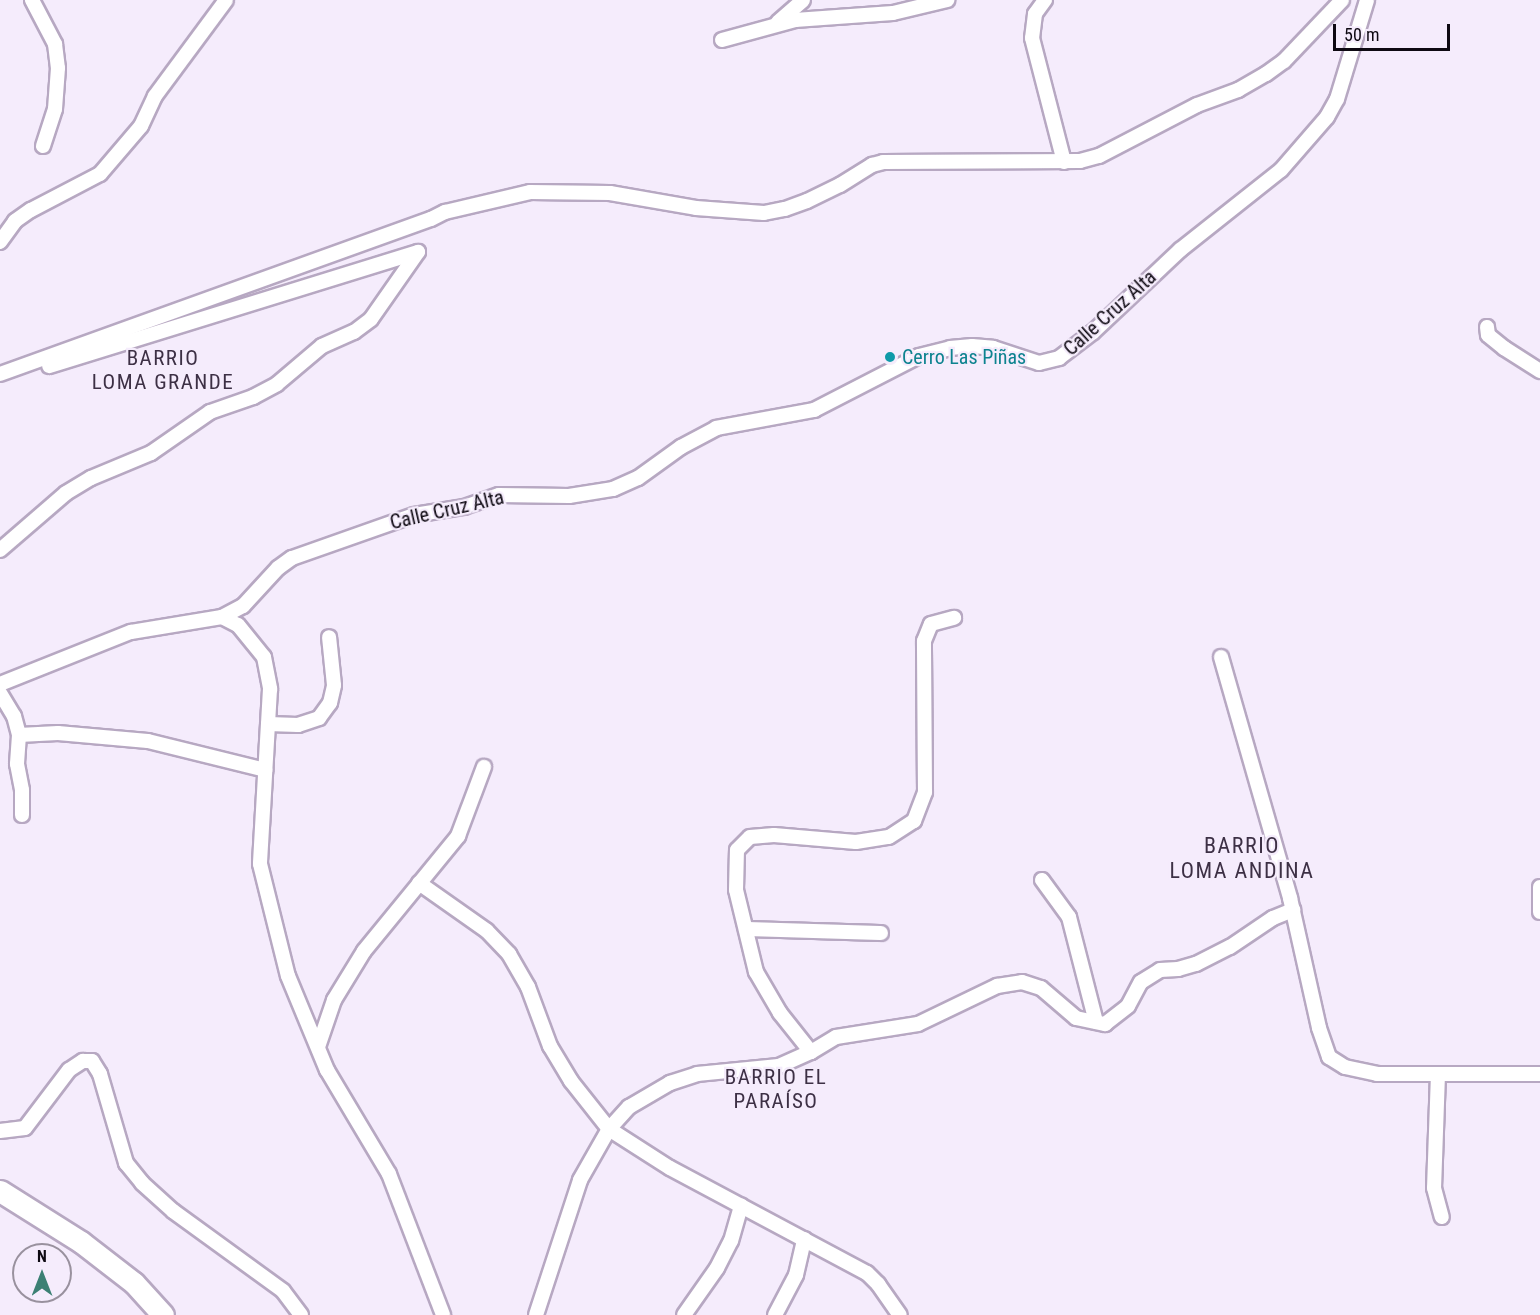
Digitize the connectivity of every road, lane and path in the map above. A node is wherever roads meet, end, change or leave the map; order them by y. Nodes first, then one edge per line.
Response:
1 (32, 0) edge
2 (226, 0) edge
3 (803, 0) edge
4 (947, 0) edge
5 (1045, 0) edge
6 (1342, 0) edge
7 (1367, 0) edge
8 (774, 26) junction
9 (722, 40) dead end
10 (43, 146) dead end
11 (1065, 162) junction
12 (0, 242) edge
13 (1487, 327) dead end
14 (1540, 371) edge
15 (0, 374) edge
16 (0, 381) edge
17 (0, 550) edge
18 (222, 617) junction
19 (954, 618) dead end
20 (329, 637) dead end
21 (1221, 657) dead end
22 (0, 684) edge
23 (0, 693) edge
24 (268, 723) junction
25 (19, 735) junction
26 (484, 767) dead end
27 (265, 770) junction
28 (21, 815) dead end
29 (1042, 880) dead end
30 (419, 883) junction
31 (1540, 887) edge
32 (1293, 910) junction
33 (1540, 912) edge
34 (746, 929) junction
35 (881, 933) dead end
36 (1096, 1022) junction
37 (318, 1047) junction
38 (812, 1052) junction
39 (1438, 1074) junction
40 (1540, 1074) edge
41 (609, 1129) junction
42 (0, 1131) edge
43 (0, 1191) edge
44 (741, 1205) junction
45 (1442, 1217) dead end
46 (804, 1239) junction
47 (164, 1315) edge
48 (301, 1315) edge
49 (443, 1315) edge
50 (536, 1315) edge
51 (684, 1315) edge
52 (775, 1315) edge
53 (900, 1315) edge

1 - 10 street
2 - 12 street
3 - 8 street
4 - 8 street
5 - 11 street
6 - 11 street
7 - 18 street, Calle Cruz Alta
8 - 9 street
11 - 15 street
13 - 14 street
16 - 17 street
18 - 22 street, Calle Cruz Alta
18 - 24 street
19 - 34 street
20 - 24 street
21 - 32 street
23 - 25 street
24 - 27 street
25 - 27 street
25 - 28 street
26 - 30 street
27 - 37 street
29 - 36 street
30 - 37 street
30 - 41 street
31 - 33 street
32 - 36 street
32 - 39 street
34 - 35 street
34 - 38 street
36 - 38 street
37 - 49 street
38 - 41 street
39 - 40 street
39 - 45 street
41 - 44 street
41 - 50 street
42 - 48 street
43 - 47 main road
44 - 46 street
44 - 51 street
46 - 52 street
46 - 53 street

